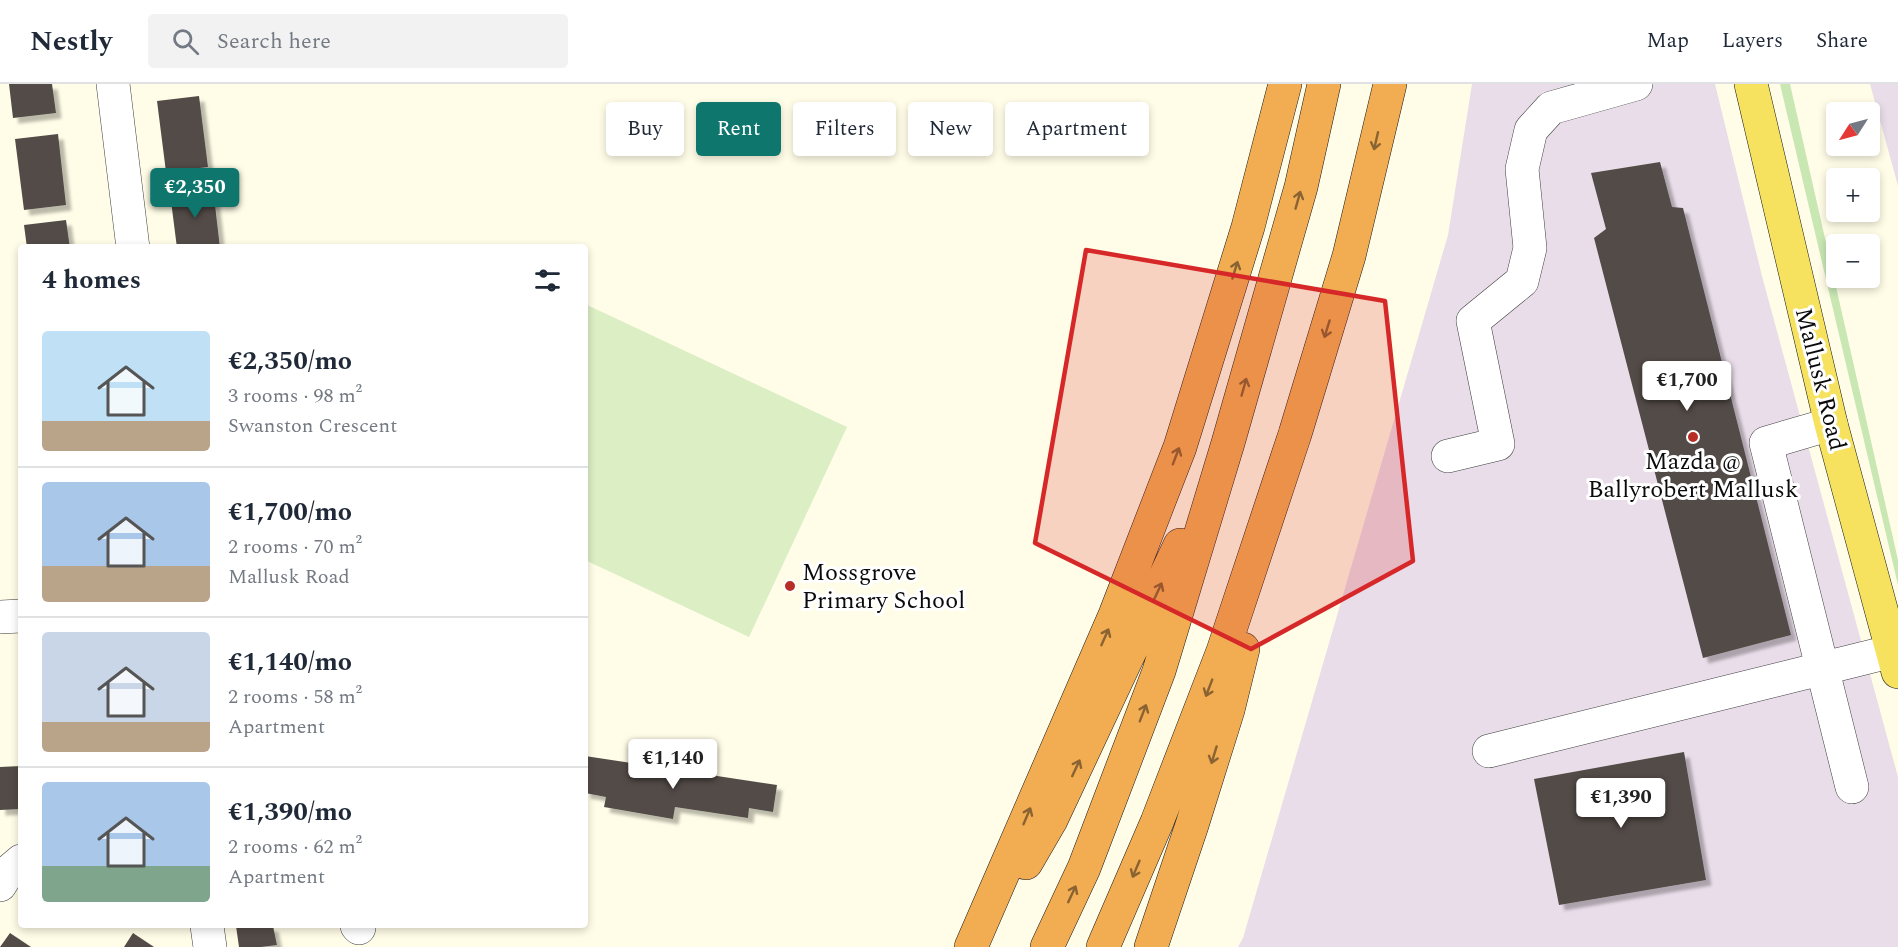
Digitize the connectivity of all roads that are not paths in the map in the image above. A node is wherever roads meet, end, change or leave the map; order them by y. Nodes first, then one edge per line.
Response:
1 (113, 84) edge
2 (1285, 84) edge
3 (1324, 84) edge
4 (1390, 84) edge
5 (1636, 84) edge
6 (1751, 84) edge
7 (1571, 93) edge
8 (133, 244) edge
9 (1831, 424) junction
10 (1295, 434) junction
11 (1228, 443) junction
12 (1448, 456) dead end
13 (18, 616) edge
14 (0, 617) edge
15 (1895, 661) edge
16 (1822, 669) junction
17 (1489, 750) dead end
18 (1852, 787) dead end
19 (18, 864) edge
20 (0, 885) edge
21 (207, 928) edge
22 (210, 947) edge
23 (970, 947) edge
24 (976, 947) edge
25 (1047, 947) edge
26 (1103, 947) edge
27 (1151, 947) edge

1 - 8 street
23 -> 2 highway
11 -> 3 highway
4 -> 10 highway
5 - 7 street
6 - 9 main road, Mallusk Road
7 - 12 street
9 - 15 main road, Mallusk Road
9 - 16 street
10 -> 26 highway
10 -> 27 highway
24 -> 11 highway
25 -> 11 highway
13 - 14 street
15 - 16 street
16 - 17 street
16 - 18 street
19 - 20 street
21 - 22 street

